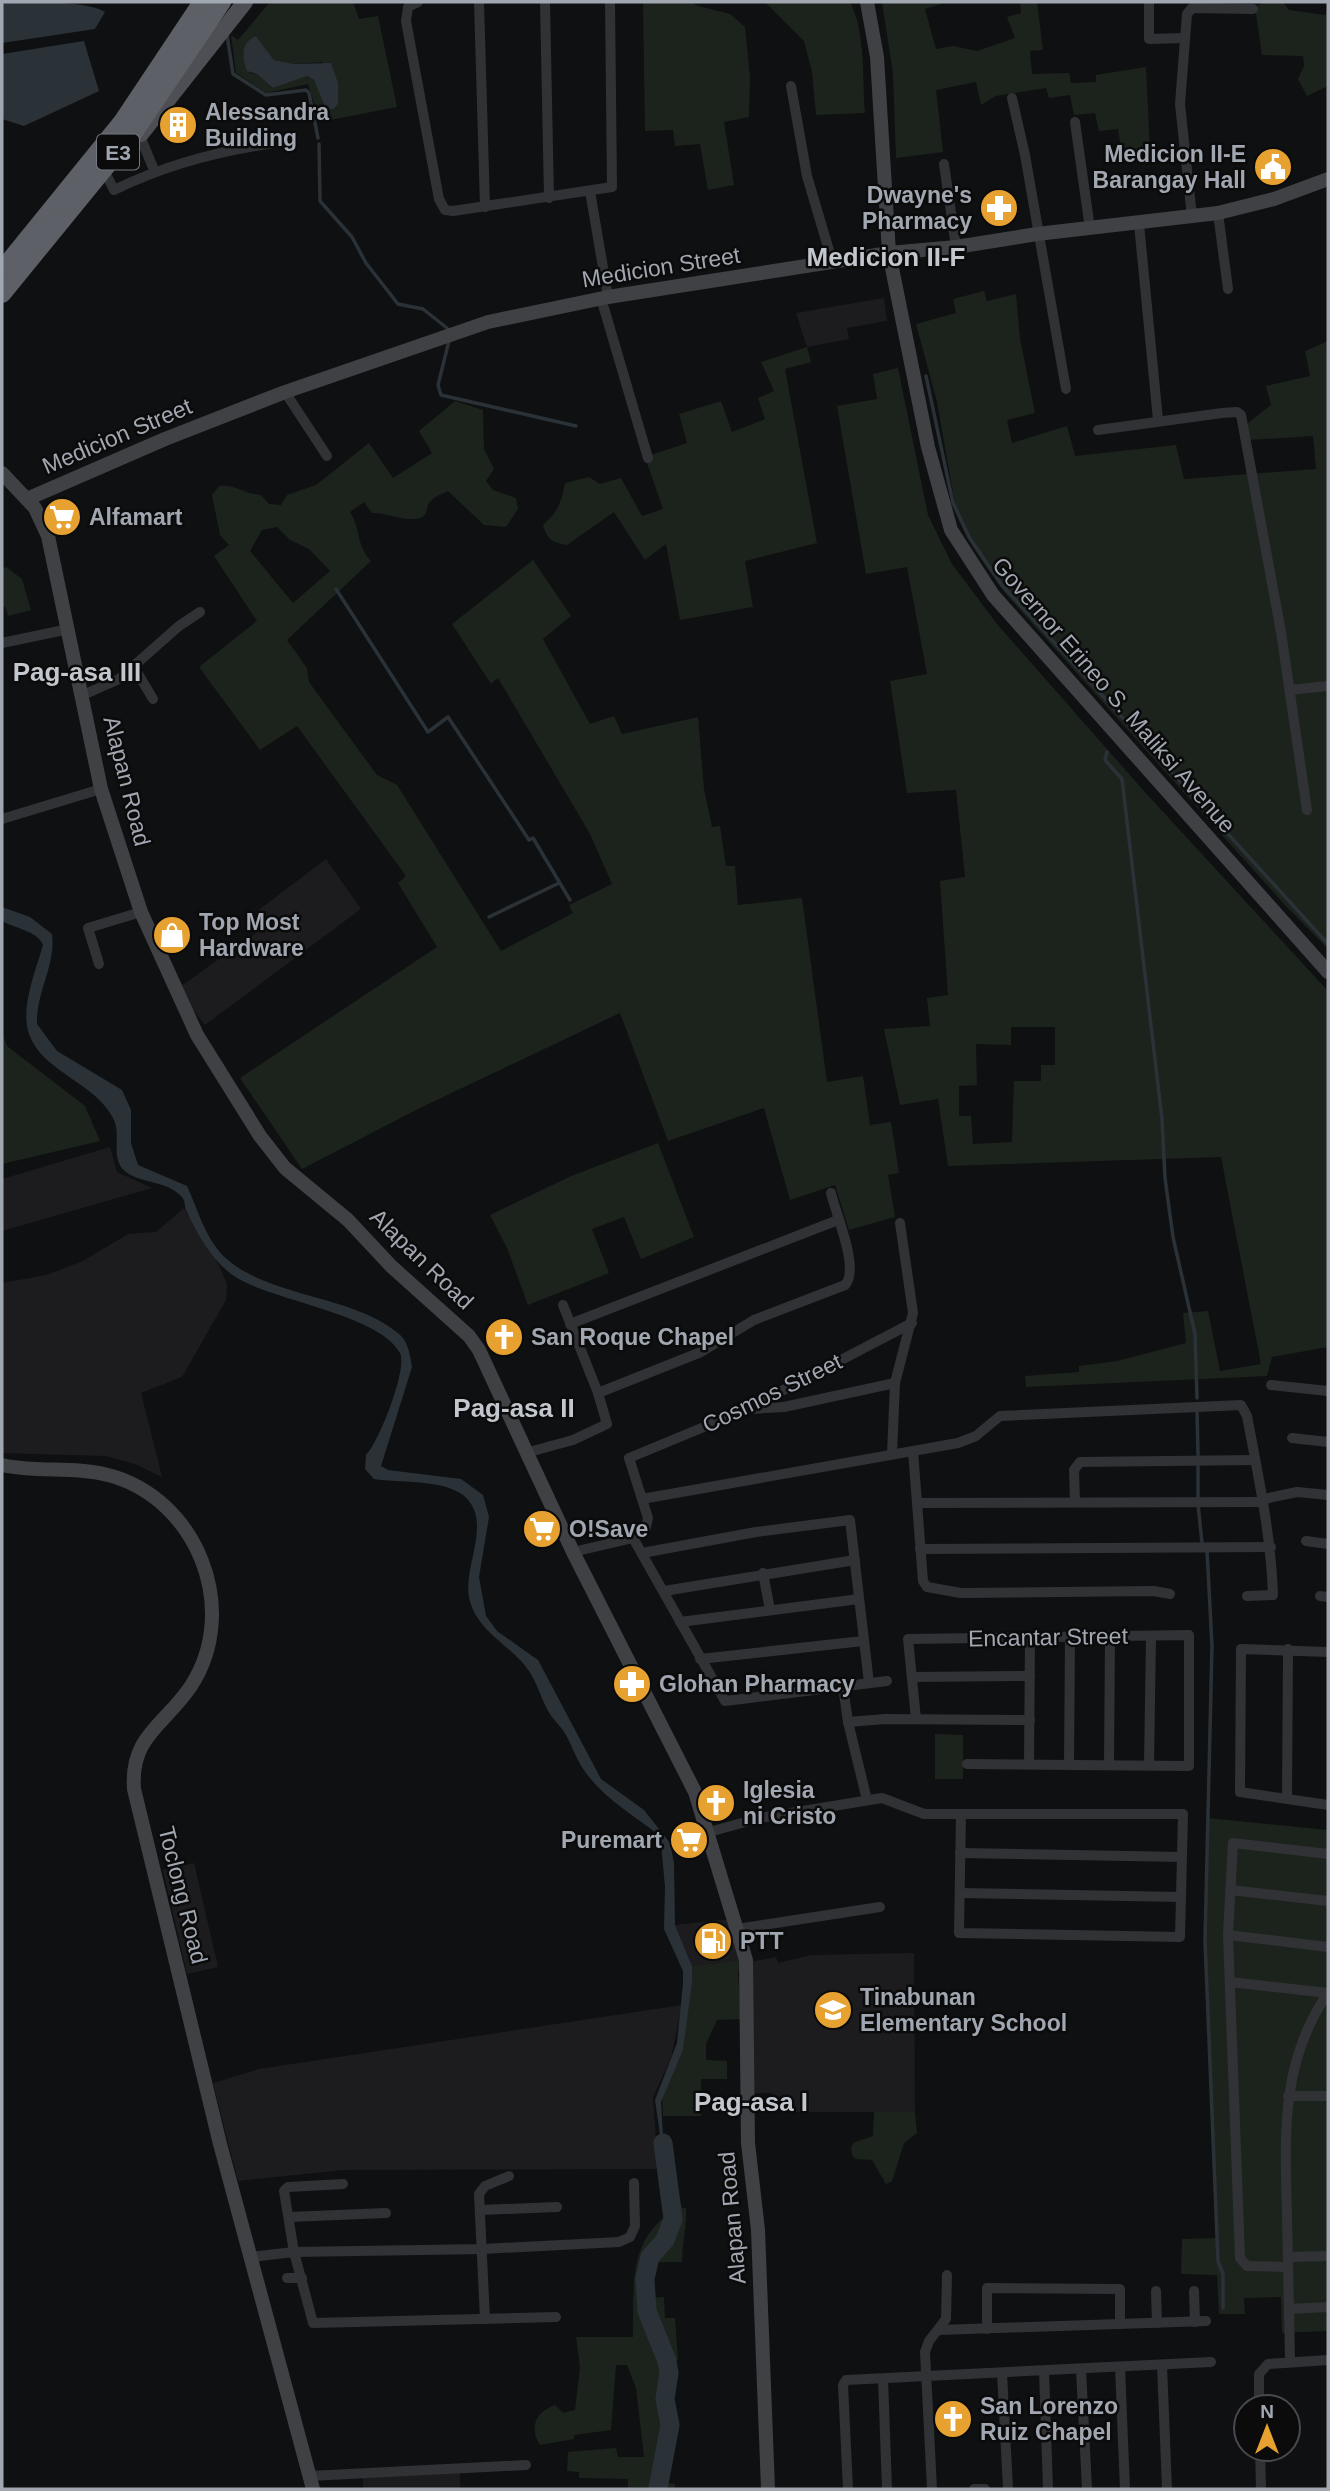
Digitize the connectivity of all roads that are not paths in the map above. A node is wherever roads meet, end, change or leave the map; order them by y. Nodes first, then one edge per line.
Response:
1 (245, 2) edge
2 (418, 2) edge
3 (480, 2) edge
4 (545, 2) edge
5 (610, 2) edge
6 (867, 2) edge
7 (1149, 2) edge
8 (212, 3) edge
9 (1253, 9) dead end
10 (1184, 38) junction
11 (791, 86) dead end
12 (1012, 99) dead end
13 (1075, 122) dead end
14 (140, 136) junction
15 (284, 142) dead end
16 (944, 164) dead end
17 (154, 170) junction
18 (106, 174) junction
19 (1328, 179) edge
20 (590, 191) junction
21 (549, 198) junction
22 (485, 207) junction
23 (1217, 213) junction
24 (1192, 216) junction
25 (1139, 223) junction
26 (1090, 229) junction
27 (1037, 234) junction
28 (956, 247) junction
29 (21, 250) junction
30 (889, 253) junction
31 (833, 264) junction
32 (2, 269) edge
33 (1228, 289) dead end
34 (2, 294) edge
35 (605, 297) junction
36 (1066, 389) dead end
37 (285, 392) junction
38 (1158, 420) junction
39 (1098, 430) dead end
40 (327, 456) dead end
41 (648, 458) dead end
42 (2, 473) edge
43 (27, 499) junction
44 (200, 612) dead end
45 (68, 629) junction
46 (2, 643) edge
47 (134, 667) junction
48 (1328, 686) edge
49 (1289, 690) junction
50 (83, 695) junction
51 (153, 699) dead end
52 (101, 789) junction
53 (1307, 810) dead end
54 (2, 819) edge
55 (141, 912) junction
56 (99, 964) dead end
57 (1328, 972) edge
58 (831, 1193) dead end
59 (838, 1220) junction
60 (900, 1223) dead end
61 (563, 1305) dead end
62 (570, 1324) junction
63 (912, 1324) junction
64 (895, 1383) junction
65 (1271, 1385) dead end
66 (1328, 1391) edge
67 (598, 1393) junction
68 (745, 1410) junction
69 (1292, 1437) dead end
70 (1328, 1442) edge
71 (913, 1451) junction
72 (529, 1452) junction
73 (892, 1454) junction
74 (1255, 1460) junction
75 (2, 1465) edge
76 (1328, 1495) edge
77 (642, 1499) junction
78 (1264, 1500) junction
79 (1075, 1502) junction
80 (916, 1503) junction
81 (633, 1538) junction
82 (1306, 1541) dead end
83 (1328, 1544) edge
84 (1270, 1547) junction
85 (920, 1549) junction
86 (573, 1552) junction
87 (642, 1553) junction
88 (855, 1560) junction
89 (763, 1573) junction
90 (664, 1591) junction
91 (1170, 1594) dead end
92 (1247, 1596) dead end
93 (859, 1599) junction
94 (769, 1610) junction
95 (680, 1622) junction
96 (1110, 1636) junction
97 (1151, 1636) junction
98 (1030, 1637) junction
99 (1070, 1637) junction
100 (863, 1641) junction
101 (1289, 1649) junction
102 (1328, 1652) edge
103 (700, 1659) junction
104 (1030, 1676) junction
105 (912, 1677) junction
106 (887, 1681) dead end
107 (869, 1683) junction
108 (843, 1686) junction
109 (916, 1719) junction
110 (1030, 1720) junction
111 (848, 1722) junction
112 (967, 1763) dead end
113 (1029, 1764) junction
114 (1069, 1765) junction
115 (1109, 1765) junction
116 (1149, 1765) junction
117 (1287, 1799) junction
118 (867, 1800) junction
119 (1328, 1805) edge
120 (961, 1814) junction
121 (709, 1832) junction
122 (960, 1853) junction
123 (1328, 1854) edge
124 (1182, 1857) junction
125 (1230, 1890) junction
126 (960, 1894) junction
127 (1181, 1897) junction
128 (1328, 1901) edge
129 (880, 1908) dead end
130 (737, 1929) junction
131 (1228, 1936) junction
132 (1328, 1947) edge
133 (1230, 1982) junction
134 (1328, 1993) edge
135 (1289, 2096) junction
136 (1328, 2096) edge
137 (509, 2176) dead end
138 (634, 2183) dead end
139 (343, 2185) dead end
140 (556, 2207) dead end
141 (480, 2210) junction
142 (386, 2213) dead end
143 (289, 2217) junction
144 (483, 2249) junction
145 (294, 2252) junction
146 (1328, 2256) edge
147 (251, 2258) junction
148 (1288, 2262) junction
149 (947, 2276) dead end
150 (287, 2278) dead end
151 (302, 2278) junction
152 (1156, 2291) dead end
153 (1194, 2291) dead end
154 (1328, 2307) edge
155 (1289, 2309) junction
156 (556, 2316) dead end
157 (485, 2319) junction
158 (1157, 2323) junction
159 (1120, 2324) junction
160 (987, 2329) junction
161 (939, 2330) junction
162 (1328, 2360) edge
163 (1290, 2361) junction
164 (1210, 2362) dead end
165 (1162, 2365) junction
166 (1120, 2367) junction
167 (1081, 2369) junction
168 (1044, 2371) junction
169 (1002, 2373) junction
170 (925, 2377) junction
171 (883, 2379) junction
172 (1258, 2393) edge
173 (1260, 2463) edge
174 (526, 2465) dead end
175 (311, 2482) edge
176 (768, 2489) edge
177 (848, 2489) edge
178 (887, 2489) edge
179 (932, 2489) edge
180 (974, 2489) edge
181 (985, 2489) edge
182 (1008, 2489) edge
183 (1048, 2489) edge
184 (1087, 2489) edge
185 (1125, 2489) edge
186 (1167, 2489) edge
187 (1261, 2489) edge

1 - 14 main road
2 - 22 street
3 - 22 street
4 - 21 street
5 - 20 street
6 - 30 street, Governor Erineo S. Maliksi Avenue
7 - 10 street
8 - 29 main road
8 - 32 highway, E3, bridge
8 - 34 highway, E3, bridge
9 - 10 street
10 - 24 street
11 - 31 street
12 - 27 street
13 - 26 street
14 - 17 street
14 - 18 main road
15 - 17 street
16 - 28 street
17 - 18 street
18 - 29 main road
19 - 23 street, Medicion Street
20 - 21 street
20 - 35 street
21 - 22 street
23 - 24 street, Medicion Street
23 - 33 street
24 - 25 street, Medicion Street
25 - 26 street, Medicion Street
25 - 38 street
26 - 27 street, Medicion Street
27 - 28 street, Medicion Street
27 - 36 street
28 - 30 street, Medicion Street
29 - 32 main road
30 - 31 street, Medicion Street
30 - 57 street, Governor Erineo S. Maliksi Avenue
31 - 35 street, Medicion Street
35 - 37 street, Medicion Street
35 - 41 street
37 - 40 street
37 - 43 street, Medicion Street
38 - 39 street
38 - 49 street
42 - 43 street, Alapan Road
43 - 45 street, Alapan Road
44 - 47 street
45 - 46 street
45 - 50 street, Alapan Road
47 - 50 street
47 - 51 street
48 - 49 street
49 - 53 street
50 - 52 street, Alapan Road
52 - 54 street
52 - 55 street, Alapan Road
55 - 56 street
55 - 72 street, Alapan Road
58 - 59 street
59 - 62 street
59 - 67 street
60 - 63 street
61 - 62 street
62 - 67 street
63 - 64 street
63 - 68 street, Cosmos Street
64 - 68 street
64 - 73 street
65 - 66 street
67 - 72 street
68 - 77 street, Cosmos Street
69 - 70 street
71 - 73 street
71 - 74 street
71 - 80 street
72 - 86 street, Alapan Road
73 - 77 street
74 - 78 street
74 - 79 street
75 - 147 street, Toclong Road
76 - 78 street
77 - 81 street
78 - 79 street
78 - 84 street
79 - 80 street
80 - 85 street
81 - 86 street
81 - 87 street
82 - 83 street
84 - 85 street
84 - 92 street
85 - 91 street
86 - 121 street, Alapan Road
87 - 88 street
87 - 90 street
88 - 89 street
88 - 93 street
89 - 90 street
89 - 94 street
90 - 95 street
93 - 94 street
93 - 100 street
94 - 95 street
95 - 103 street
96 - 97 street, Encantar Street
96 - 99 street, Encantar Street
96 - 115 street
97 - 116 street
97 - 116 street, Encantar Street
98 - 99 street, Encantar Street
98 - 104 street
98 - 105 street, Encantar Street
99 - 114 street
100 - 103 street
100 - 107 street
101 - 102 street
101 - 117 street
101 - 117 street
103 - 108 street
104 - 105 street
104 - 110 street
105 - 109 street
106 - 107 street
107 - 108 street
108 - 111 street
109 - 110 street
109 - 111 street
110 - 113 street
111 - 118 street
112 - 113 street
113 - 114 street
114 - 115 street
115 - 116 street
117 - 119 street
118 - 120 street
118 - 121 street
120 - 122 street
120 - 124 street
121 - 130 street, Alapan Road
122 - 124 street
122 - 126 street
123 - 125 street
124 - 127 street
125 - 128 street
125 - 131 street
126 - 127 street
126 - 127 street
129 - 130 street
130 - 176 street, Alapan Road
131 - 132 street
131 - 133 street
133 - 134 street
133 - 148 street
134 - 135 street
135 - 136 street
135 - 148 street
137 - 141 street
138 - 144 street
139 - 143 street
140 - 141 street
141 - 144 street
142 - 143 street
143 - 145 street
144 - 145 street
144 - 157 street
145 - 147 street
145 - 151 street
146 - 148 street
147 - 175 street, Toclong Road
148 - 155 street
149 - 161 street
150 - 151 street
151 - 157 street
152 - 158 street
153 - 158 street
154 - 155 street
155 - 163 street
156 - 157 street
158 - 159 street
159 - 160 street
159 - 160 street
160 - 161 street
161 - 170 street
162 - 163 street
163 - 172 street
164 - 165 street
165 - 166 street
165 - 186 street
166 - 167 street
166 - 185 street
167 - 168 street
167 - 184 street
168 - 169 street
168 - 183 street
169 - 170 street
169 - 182 street
170 - 171 street
170 - 179 street
171 - 177 street
171 - 178 street
173 - 187 street
174 - 175 street
180 - 181 street

